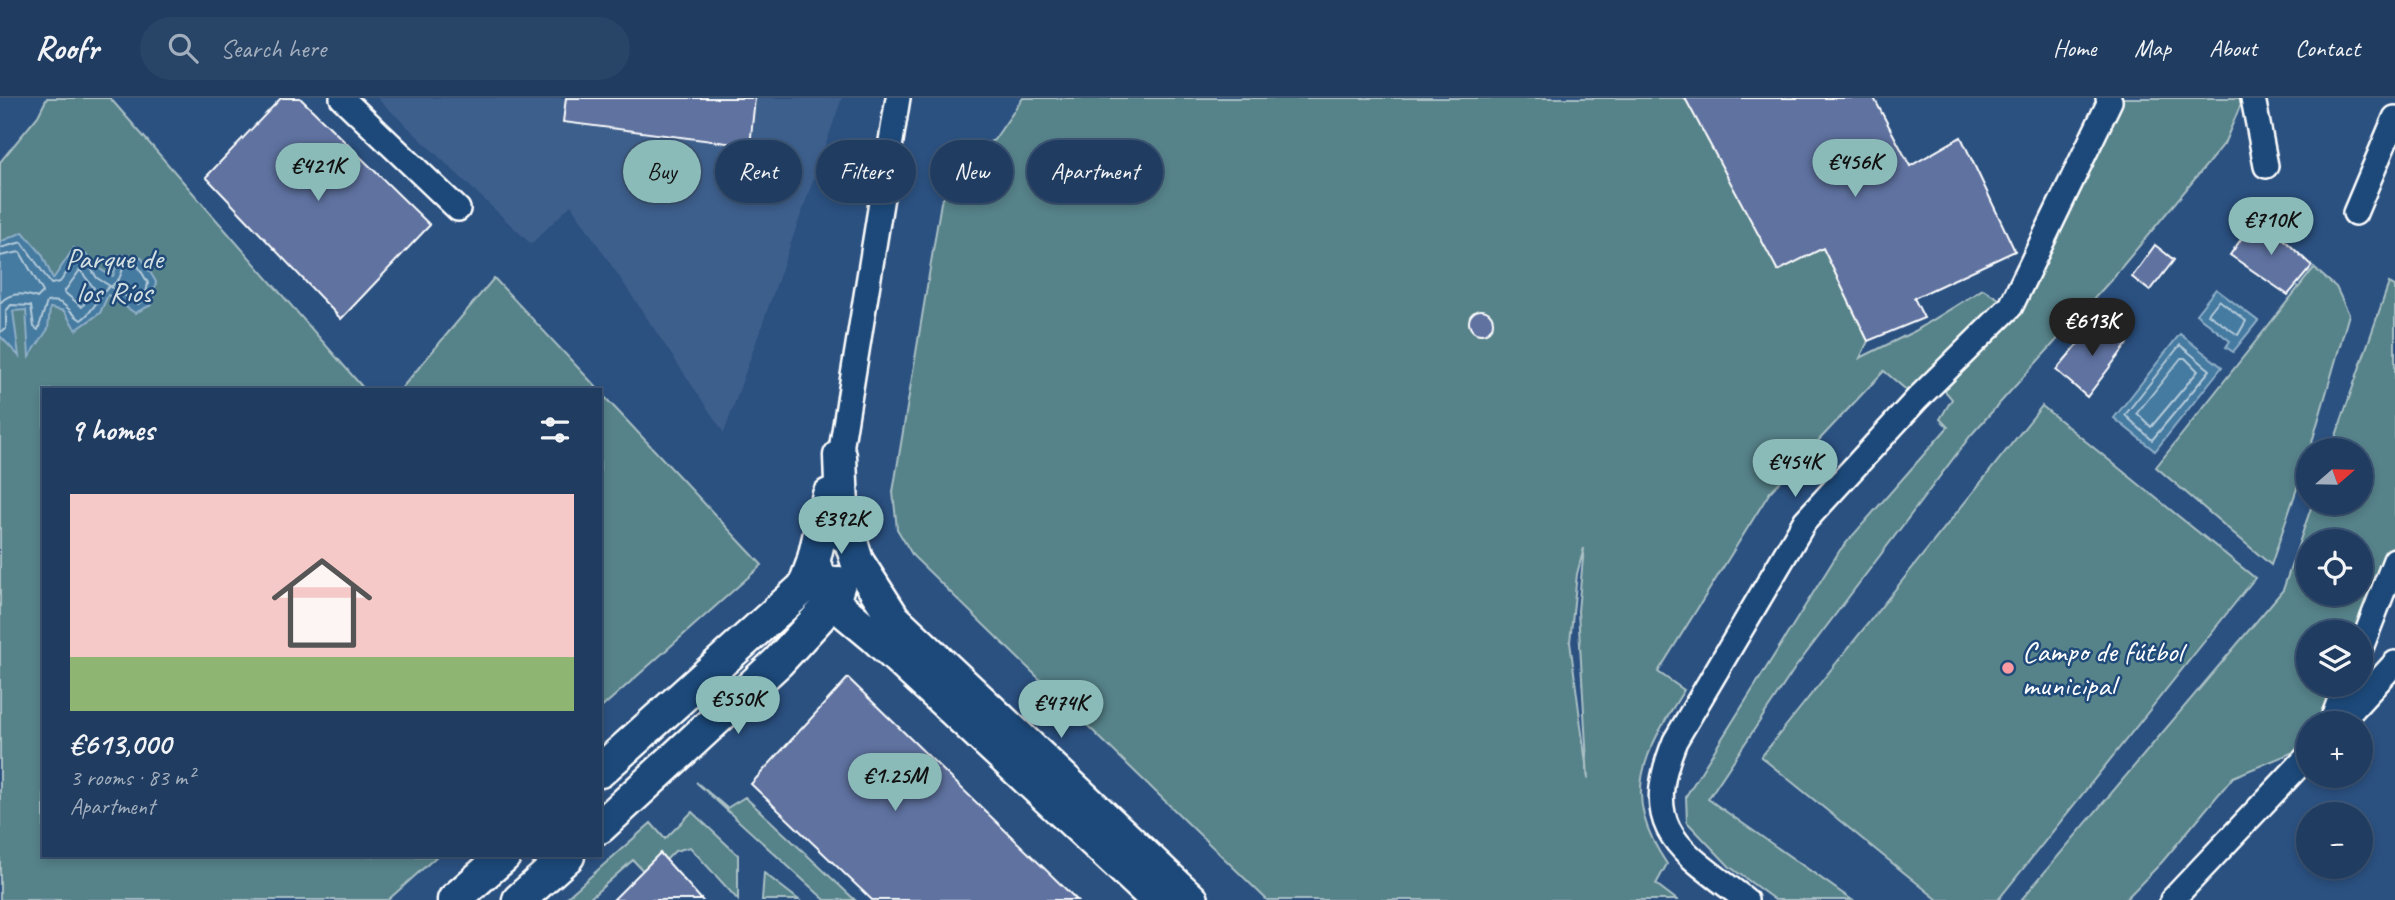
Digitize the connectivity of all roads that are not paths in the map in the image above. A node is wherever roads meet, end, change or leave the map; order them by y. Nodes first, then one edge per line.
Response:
1 (342, 98) edge
2 (898, 98) edge
3 (2108, 98) edge
4 (2253, 98) edge
5 (2395, 118) edge
6 (2266, 166) dead end
7 (458, 209) dead end
8 (2355, 213) dead end
9 (840, 456) junction
10 (843, 516) junction
11 (2395, 560) edge
12 (821, 586) junction
13 (887, 610) junction
14 (2372, 620) edge
15 (2395, 663) edge
16 (2351, 711) edge
17 (602, 769) edge
18 (2296, 769) edge
19 (602, 825) edge
20 (503, 857) edge
21 (567, 857) edge
22 (454, 900) edge
23 (519, 900) edge
24 (1157, 900) edge
25 (1192, 900) edge
26 (1746, 900) edge
27 (2172, 900) edge

1 - 7 street
2 - 9 street
3 - 26 street
4 - 6 street
5 - 8 street
9 - 10 street
9 - 12 street
10 - 12 street
10 - 13 street
11 - 14 street
12 - 13 street
12 - 17 street
12 - 19 street
12 - 24 street
13 - 25 street
15 - 16 street
18 - 27 street
20 - 22 street
21 - 23 street

